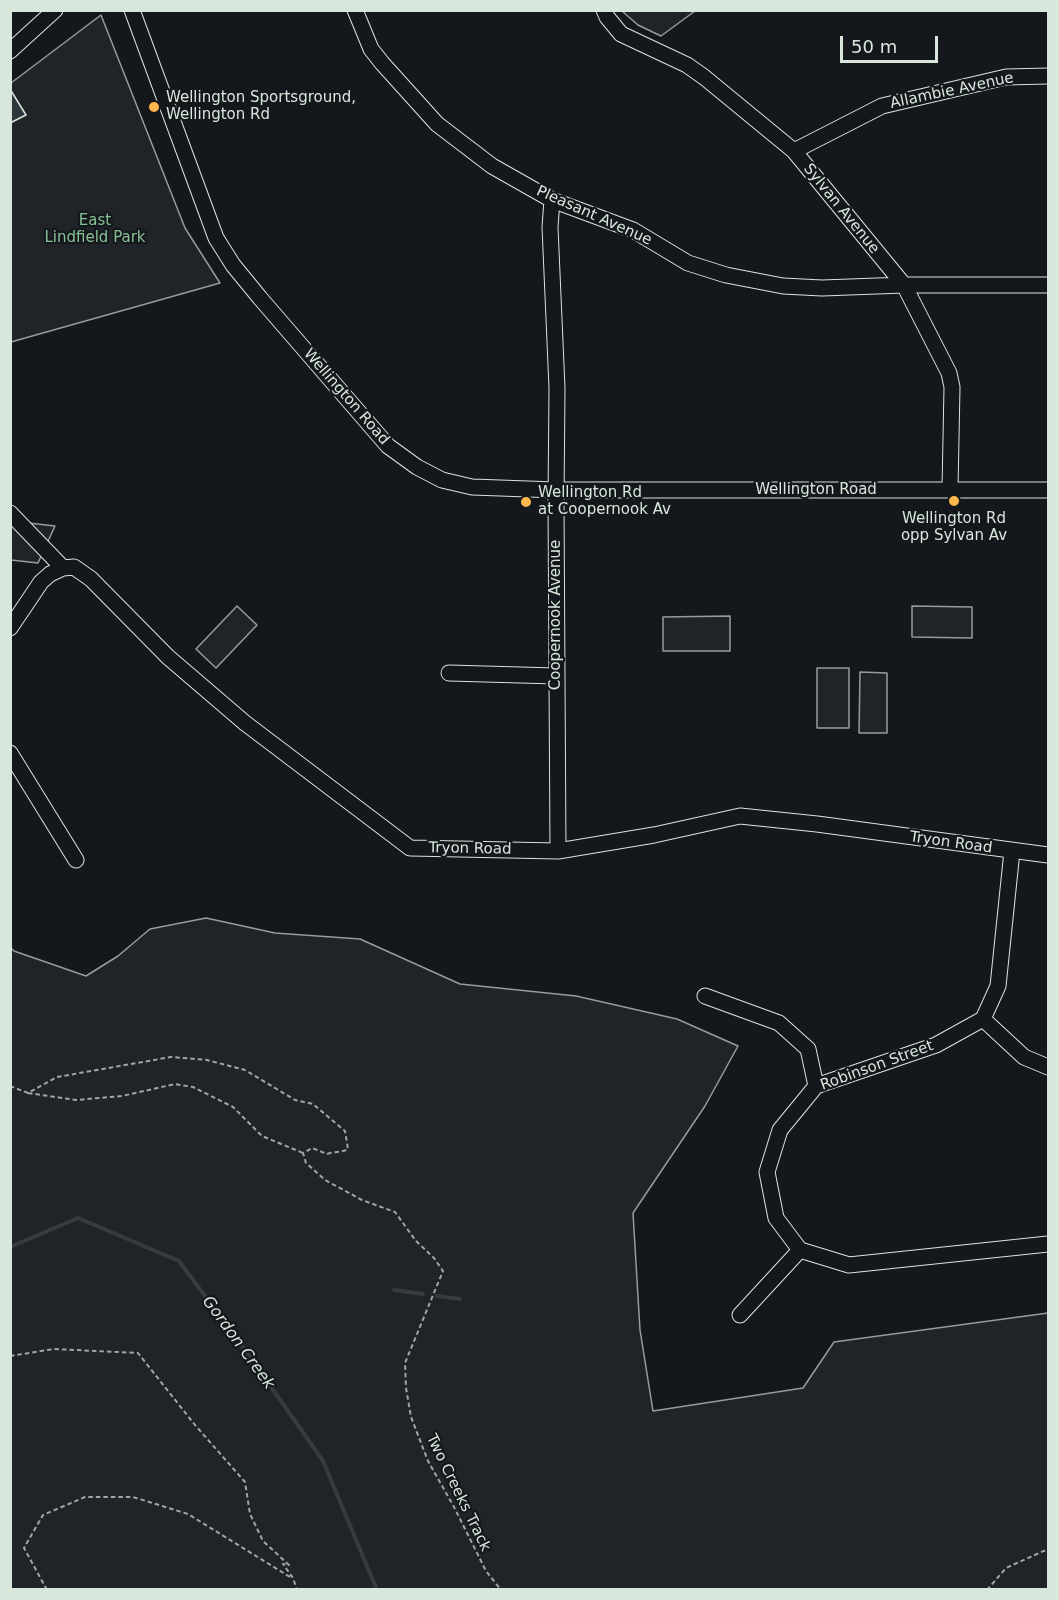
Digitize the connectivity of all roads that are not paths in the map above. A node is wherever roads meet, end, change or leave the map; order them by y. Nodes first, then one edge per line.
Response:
1 (56, 10) edge
2 (132, 10) edge
3 (355, 10) edge
4 (604, 10) edge
5 (10, 51) edge
6 (1048, 76) edge
7 (794, 151) junction
8 (552, 200) junction
9 (904, 285) junction
10 (1048, 285) edge
11 (950, 489) junction
12 (556, 490) junction
13 (1048, 490) edge
14 (10, 513) edge
15 (63, 568) junction
16 (10, 628) edge
17 (448, 673) dead end
18 (556, 676) junction
19 (10, 753) edge
20 (558, 851) junction
21 (1012, 851) junction
22 (1048, 855) edge
23 (76, 860) dead end
24 (705, 996) dead end
25 (983, 1019) junction
26 (1048, 1067) edge
27 (816, 1086) junction
28 (1048, 1244) edge
29 (800, 1250) junction
30 (740, 1315) dead end

1 - 5 street
2 - 12 street, Wellington Road
3 - 8 street, Pleasant Avenue
4 - 7 street, Sylvan Avenue
6 - 7 street, Allambie Avenue
7 - 9 street, Sylvan Avenue
8 - 9 street, Pleasant Avenue
8 - 12 street, Coopernook Avenue
9 - 10 street, Pleasant Avenue
9 - 11 street, Sylvan Avenue
11 - 12 street, Wellington Road
11 - 13 street, Wellington Road
12 - 18 street, Coopernook Avenue
14 - 15 street, Tryon Road
15 - 16 street
15 - 20 street, Tryon Road
17 - 18 street
18 - 20 street, Coopernook Avenue
19 - 23 street
20 - 21 street, Tryon Road
21 - 22 street, Tryon Road
21 - 25 street
24 - 27 street
25 - 26 street
25 - 27 street, Robinson Street
27 - 29 street, Robinson Street
28 - 29 street
29 - 30 street

